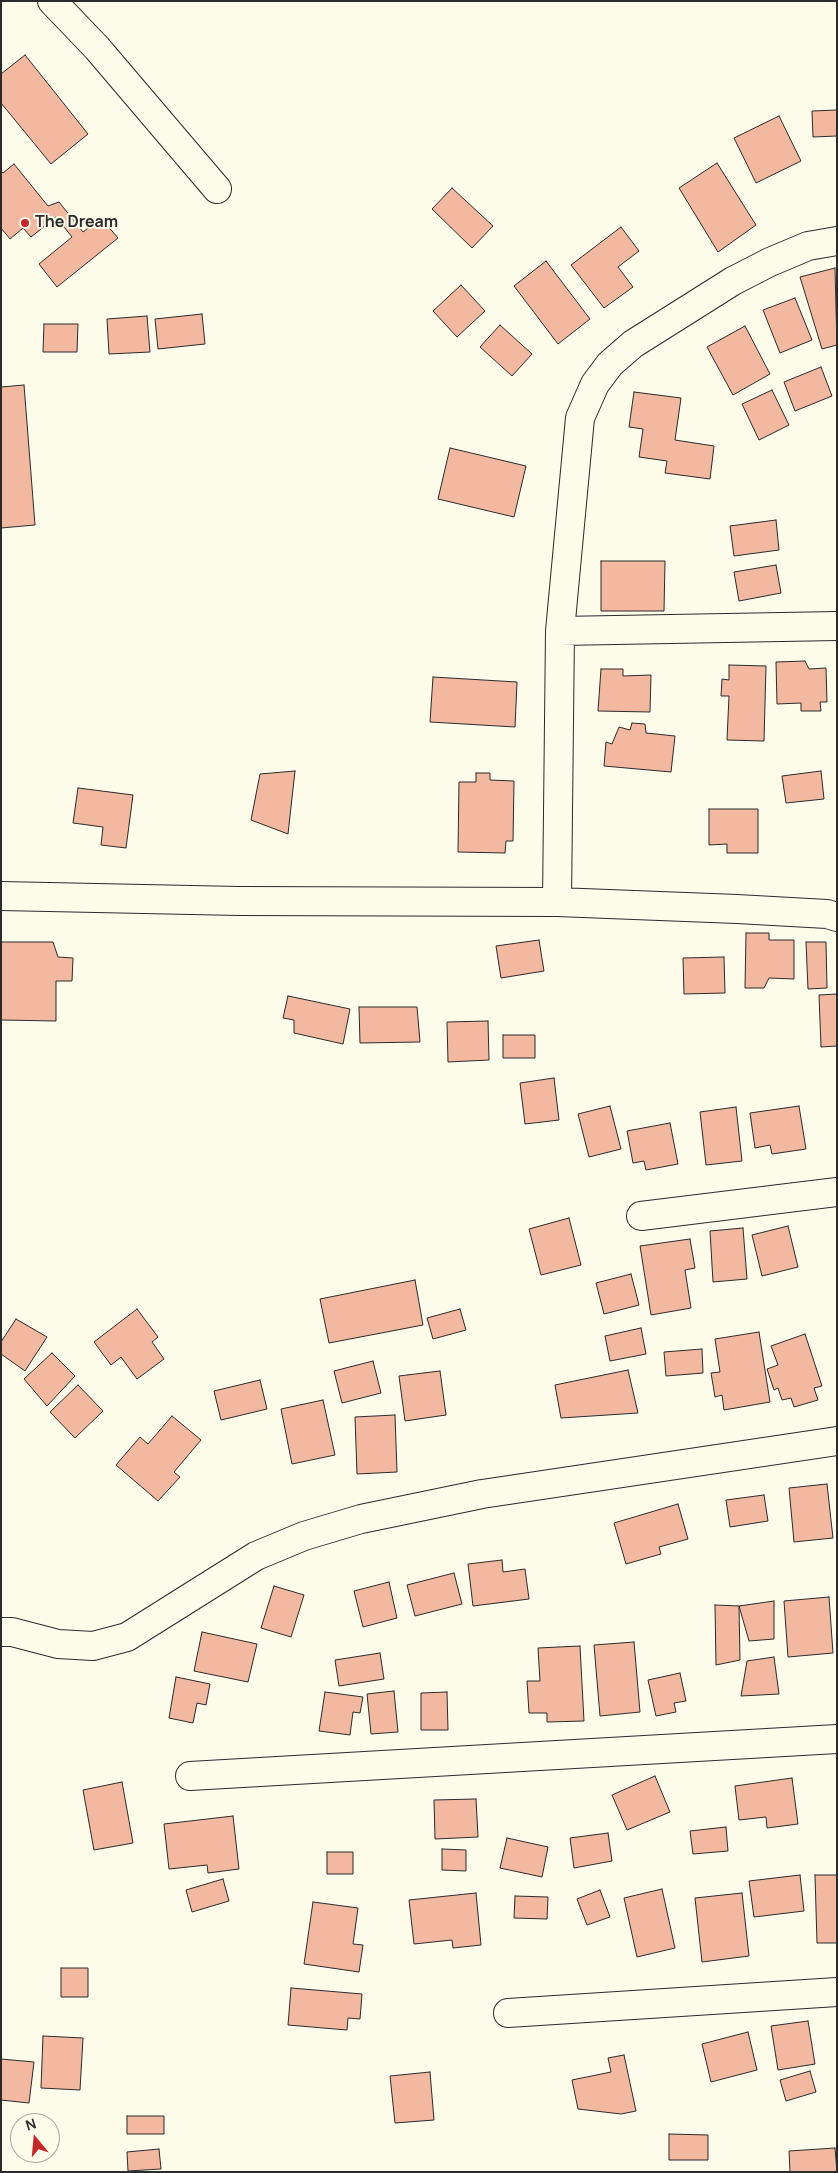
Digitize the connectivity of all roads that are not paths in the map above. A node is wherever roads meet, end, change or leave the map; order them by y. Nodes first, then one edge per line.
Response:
1 (52, 1) edge
2 (217, 189) dead end
3 (837, 240) edge
4 (837, 626) edge
5 (560, 631) junction
6 (1, 896) edge
7 (557, 902) junction
8 (837, 917) edge
9 (837, 1192) edge
10 (641, 1216) dead end
11 (837, 1441) edge
12 (1, 1632) edge
13 (837, 1739) edge
14 (190, 1776) dead end
15 (837, 1992) edge
16 (508, 2013) dead end

1 - 2 street
3 - 5 street
4 - 5 street
5 - 7 street
6 - 7 street
7 - 8 street
9 - 10 street
11 - 12 street
13 - 14 street
15 - 16 street

